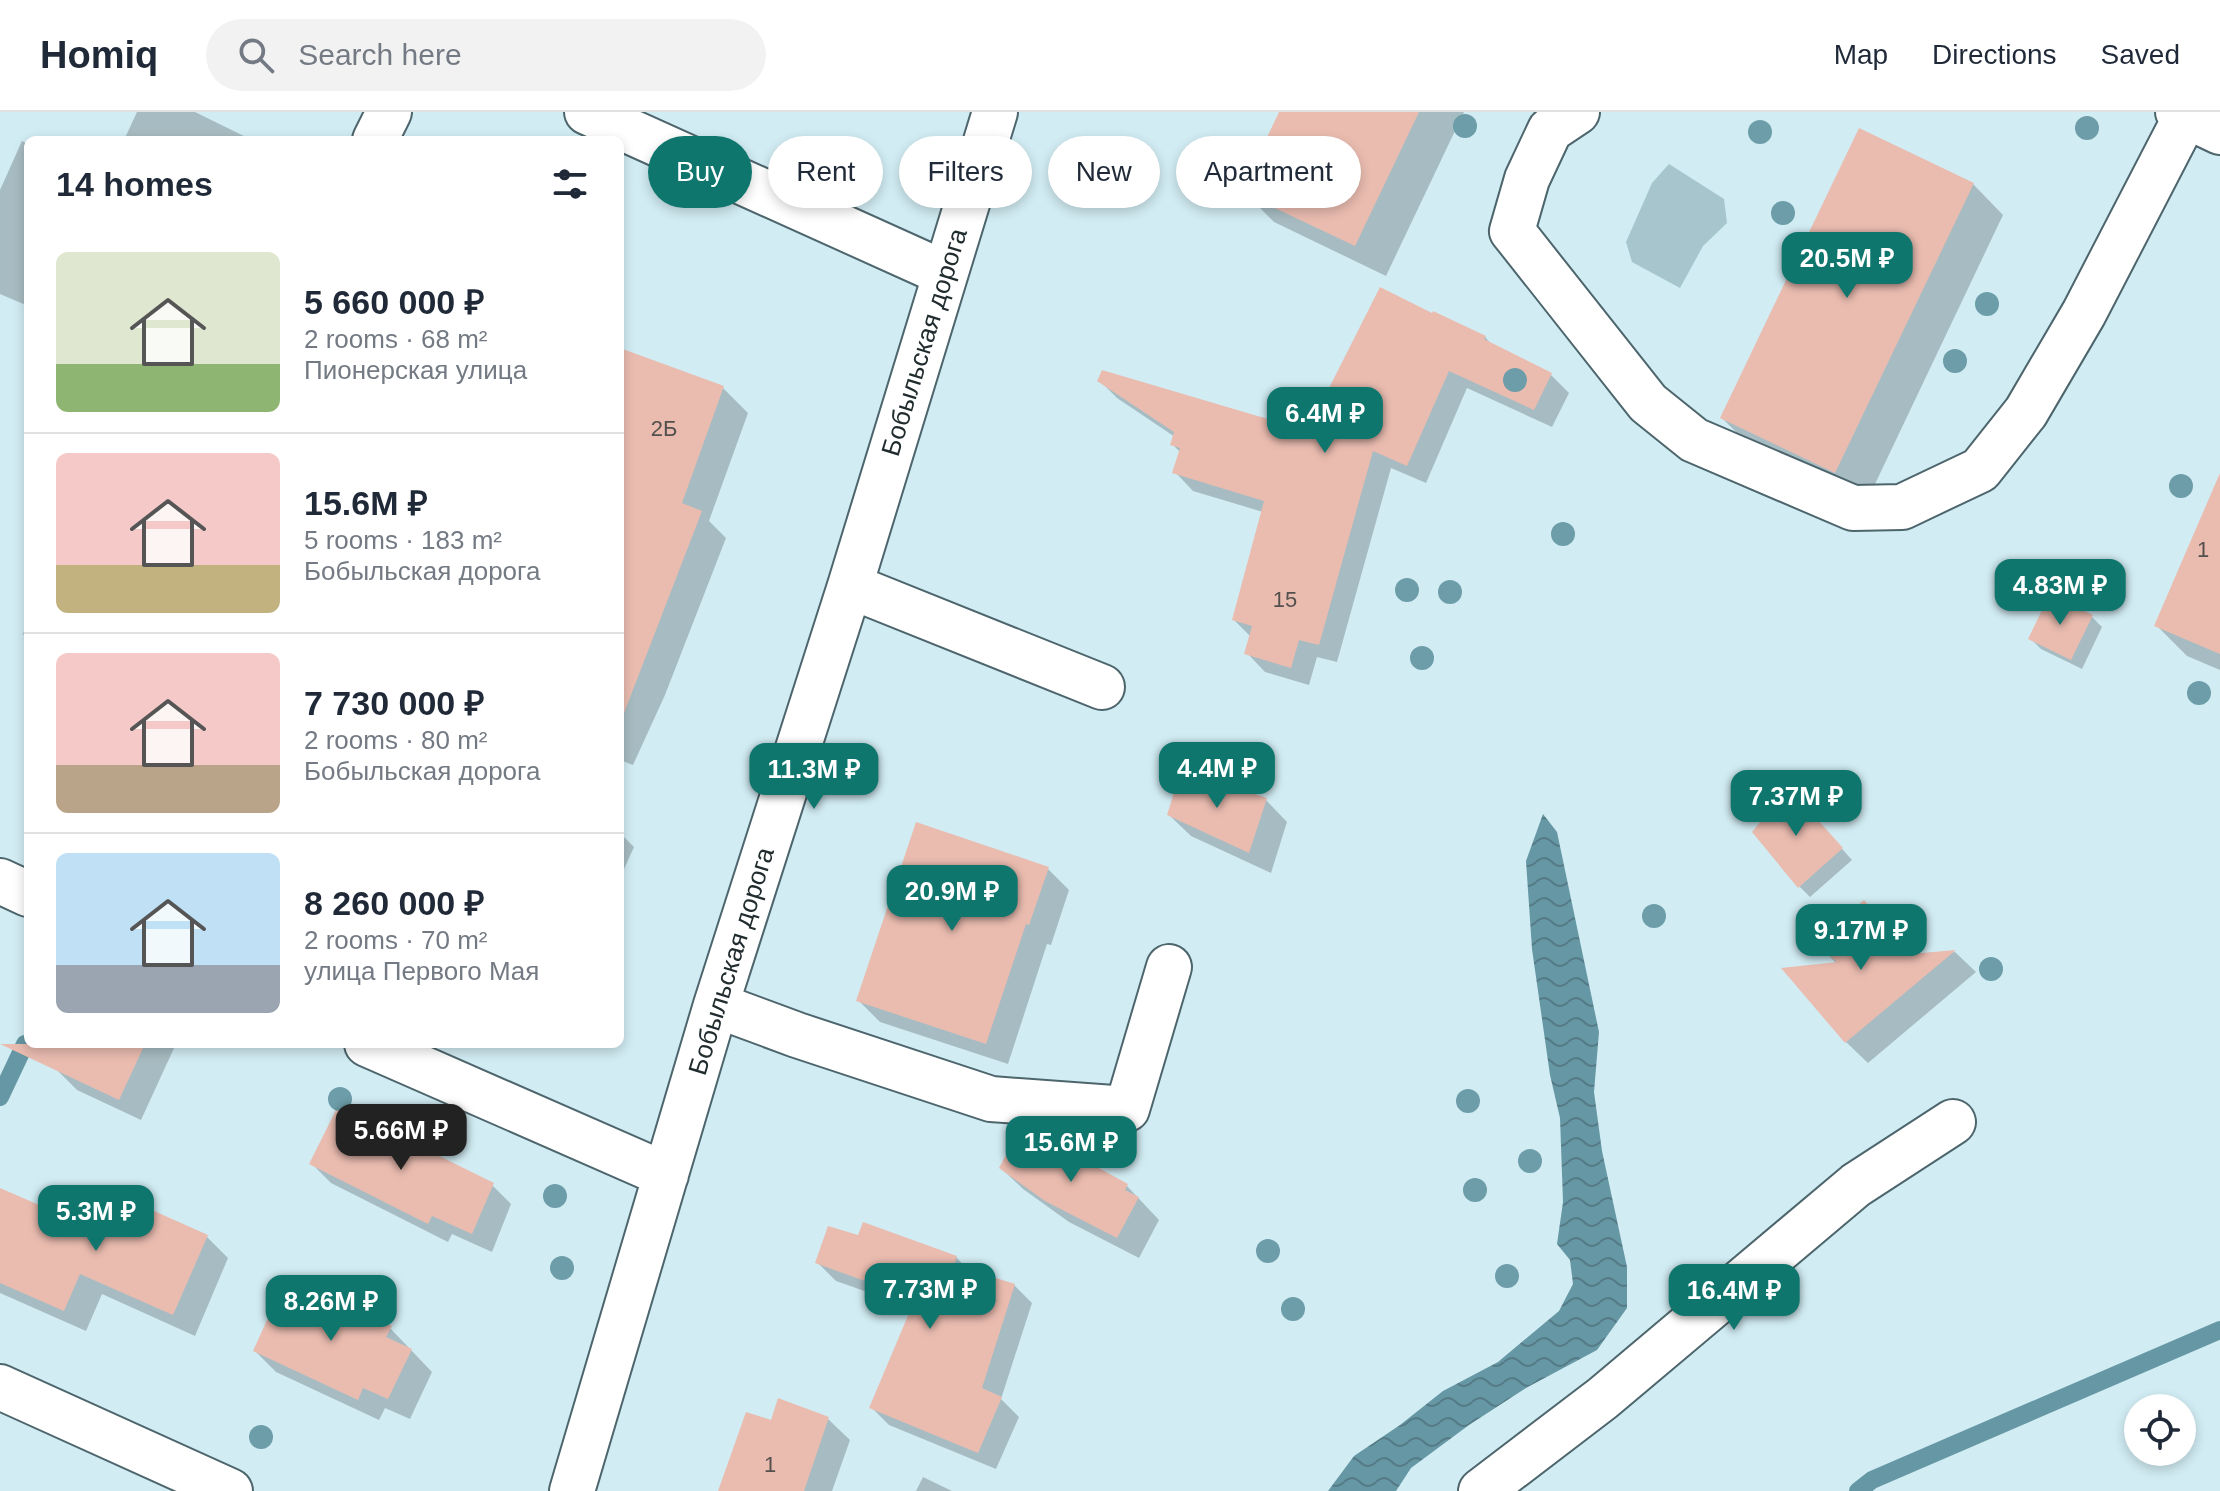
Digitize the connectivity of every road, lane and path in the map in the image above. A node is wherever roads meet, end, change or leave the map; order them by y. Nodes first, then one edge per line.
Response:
1 (389, 112) edge
2 (587, 112) edge
3 (995, 112) edge
4 (1577, 112) edge
5 (2195, 120) edge
6 (377, 136) edge
7 (944, 273) junction
8 (850, 586) junction
9 (1102, 687) dead end
10 (0, 881) edge
11 (24, 892) edge
12 (1169, 967) dead end
13 (716, 1005) junction
14 (376, 1048) edge
15 (1953, 1122) dead end
16 (666, 1175) junction
17 (0, 1387) edge
18 (230, 1491) edge
19 (572, 1491) edge
20 (1481, 1491) edge

1 - 6 street
2 - 7 street
3 - 7 street, Бобыльская дорога
4 - 5 street
7 - 8 street, Бобыльская дорога
8 - 9 street
8 - 13 street, Бобыльская дорога
10 - 11 street
12 - 13 street
13 - 16 street, Бобыльская дорога
14 - 16 street
15 - 20 street
16 - 19 street, Бобыльская дорога
17 - 18 street

